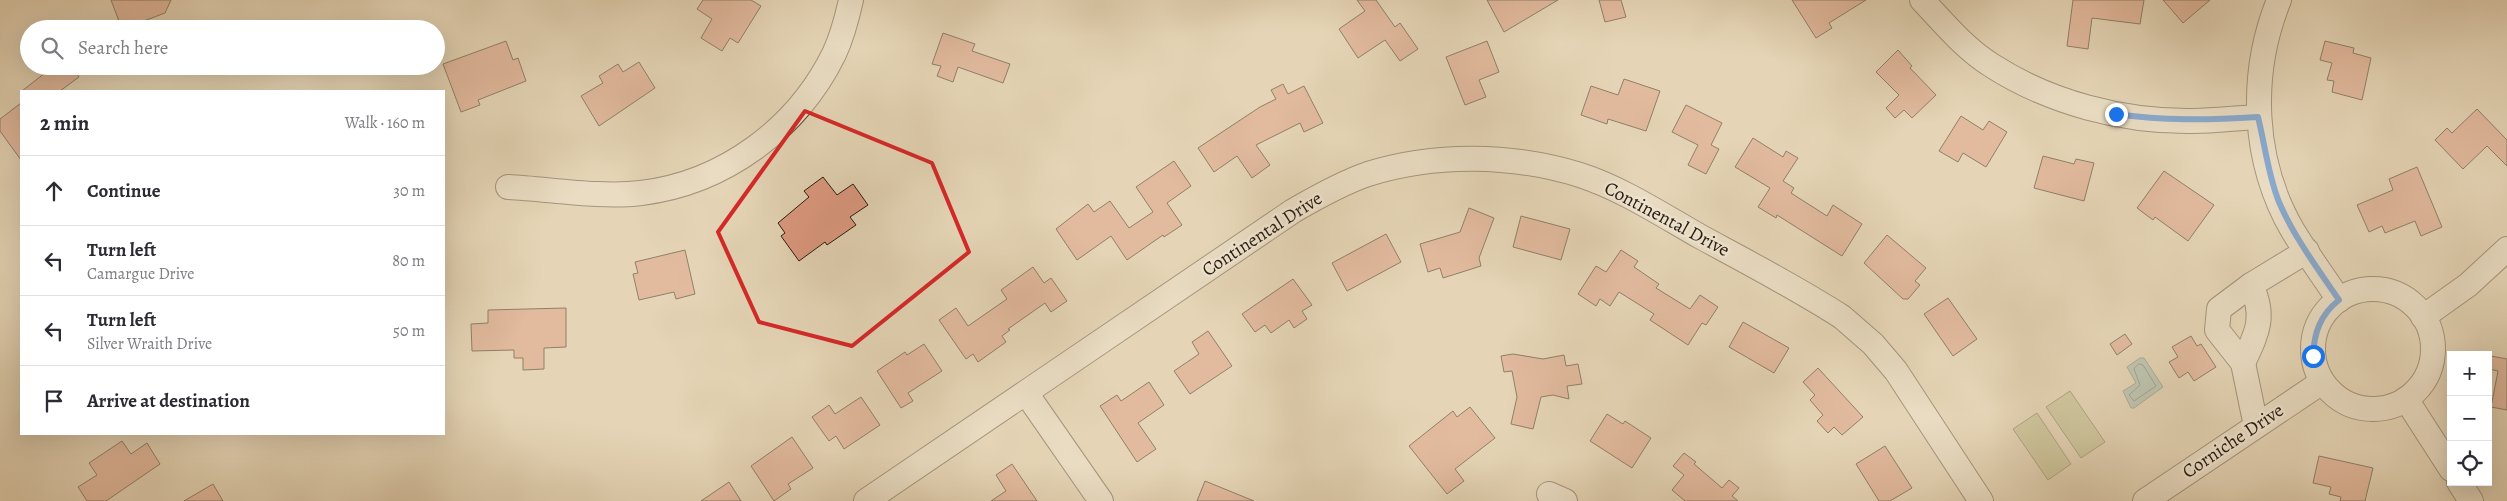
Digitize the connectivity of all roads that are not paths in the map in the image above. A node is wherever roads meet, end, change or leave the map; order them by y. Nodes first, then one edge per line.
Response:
1 (851, 0) edge
2 (1922, 0) edge
3 (2279, 0) edge
4 (2258, 117) junction
5 (508, 186) dead end
6 (2507, 250) edge
7 (2307, 251) junction
8 (2251, 285) junction
9 (2339, 300) junction
10 (2423, 317) junction
11 (2243, 363) junction
12 (2322, 382) junction
13 (1026, 393) junction
14 (2406, 399) junction
15 (2256, 426) junction
16 (2447, 463) edge
17 (2462, 486) edge
18 (866, 501) edge
19 (1102, 501) edge
20 (1981, 501) edge
21 (2145, 501) edge
22 (2471, 501) edge

1 - 5 street
2 - 4 street
3 - 4 street
4 - 7 street
6 - 10 street
7 - 8 street
7 - 9 street
8 - 11 street
8 - 11 street
9 - 10 street
9 - 12 street
10 - 14 street
11 - 15 street
12 - 14 street
12 - 15 street, Corniche Drive
13 - 18 street, Continental Drive
13 - 19 street
13 - 20 street, Continental Drive
14 - 16 street
15 - 21 street, Corniche Drive
17 - 22 street

